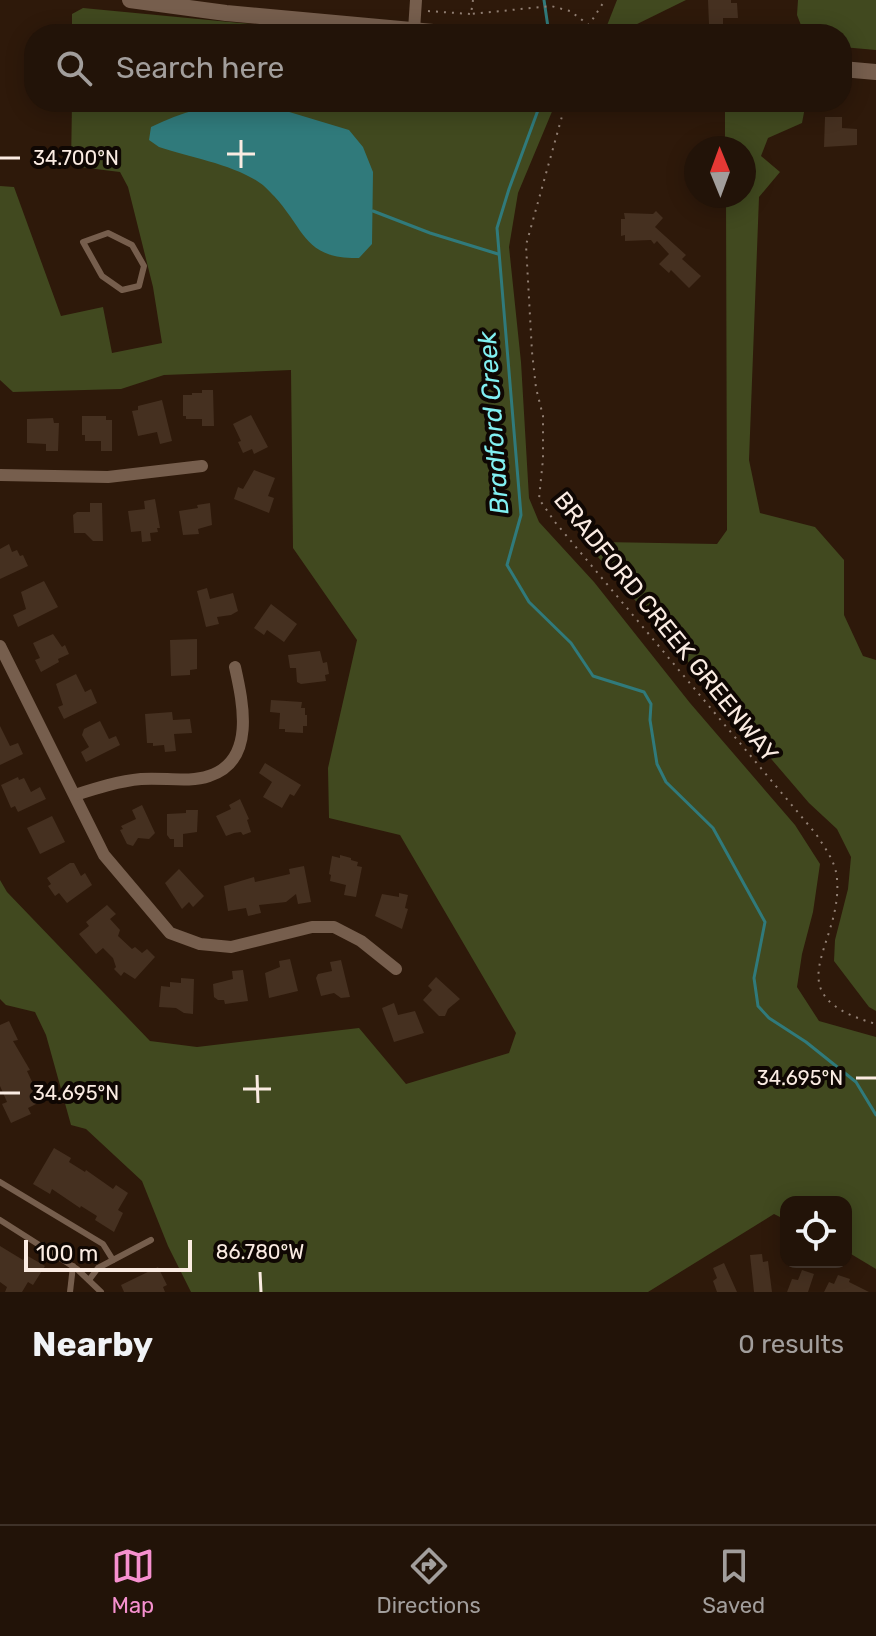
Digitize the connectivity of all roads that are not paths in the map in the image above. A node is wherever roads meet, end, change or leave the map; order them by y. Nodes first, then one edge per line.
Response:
1 (130, 0) edge
2 (348, 24) edge
3 (852, 70) edge
4 (876, 72) edge
5 (102, 276) joint
6 (202, 466) dead end
7 (0, 475) edge
8 (0, 646) edge
9 (235, 667) dead end
10 (75, 795) junction
11 (396, 969) dead end
12 (0, 1182) edge
13 (0, 1220) edge
14 (151, 1240) dead end
15 (113, 1260) junction
16 (73, 1266) junction
17 (89, 1280) junction
18 (70, 1292) edge
19 (101, 1292) edge

1 - 2 street
3 - 4 street
5 - 5 lane
6 - 7 street
8 - 10 street
9 - 10 street
10 - 11 street
12 - 15 lane
13 - 16 lane
14 - 15 lane
15 - 17 lane
16 - 17 lane
16 - 18 lane
17 - 19 lane

